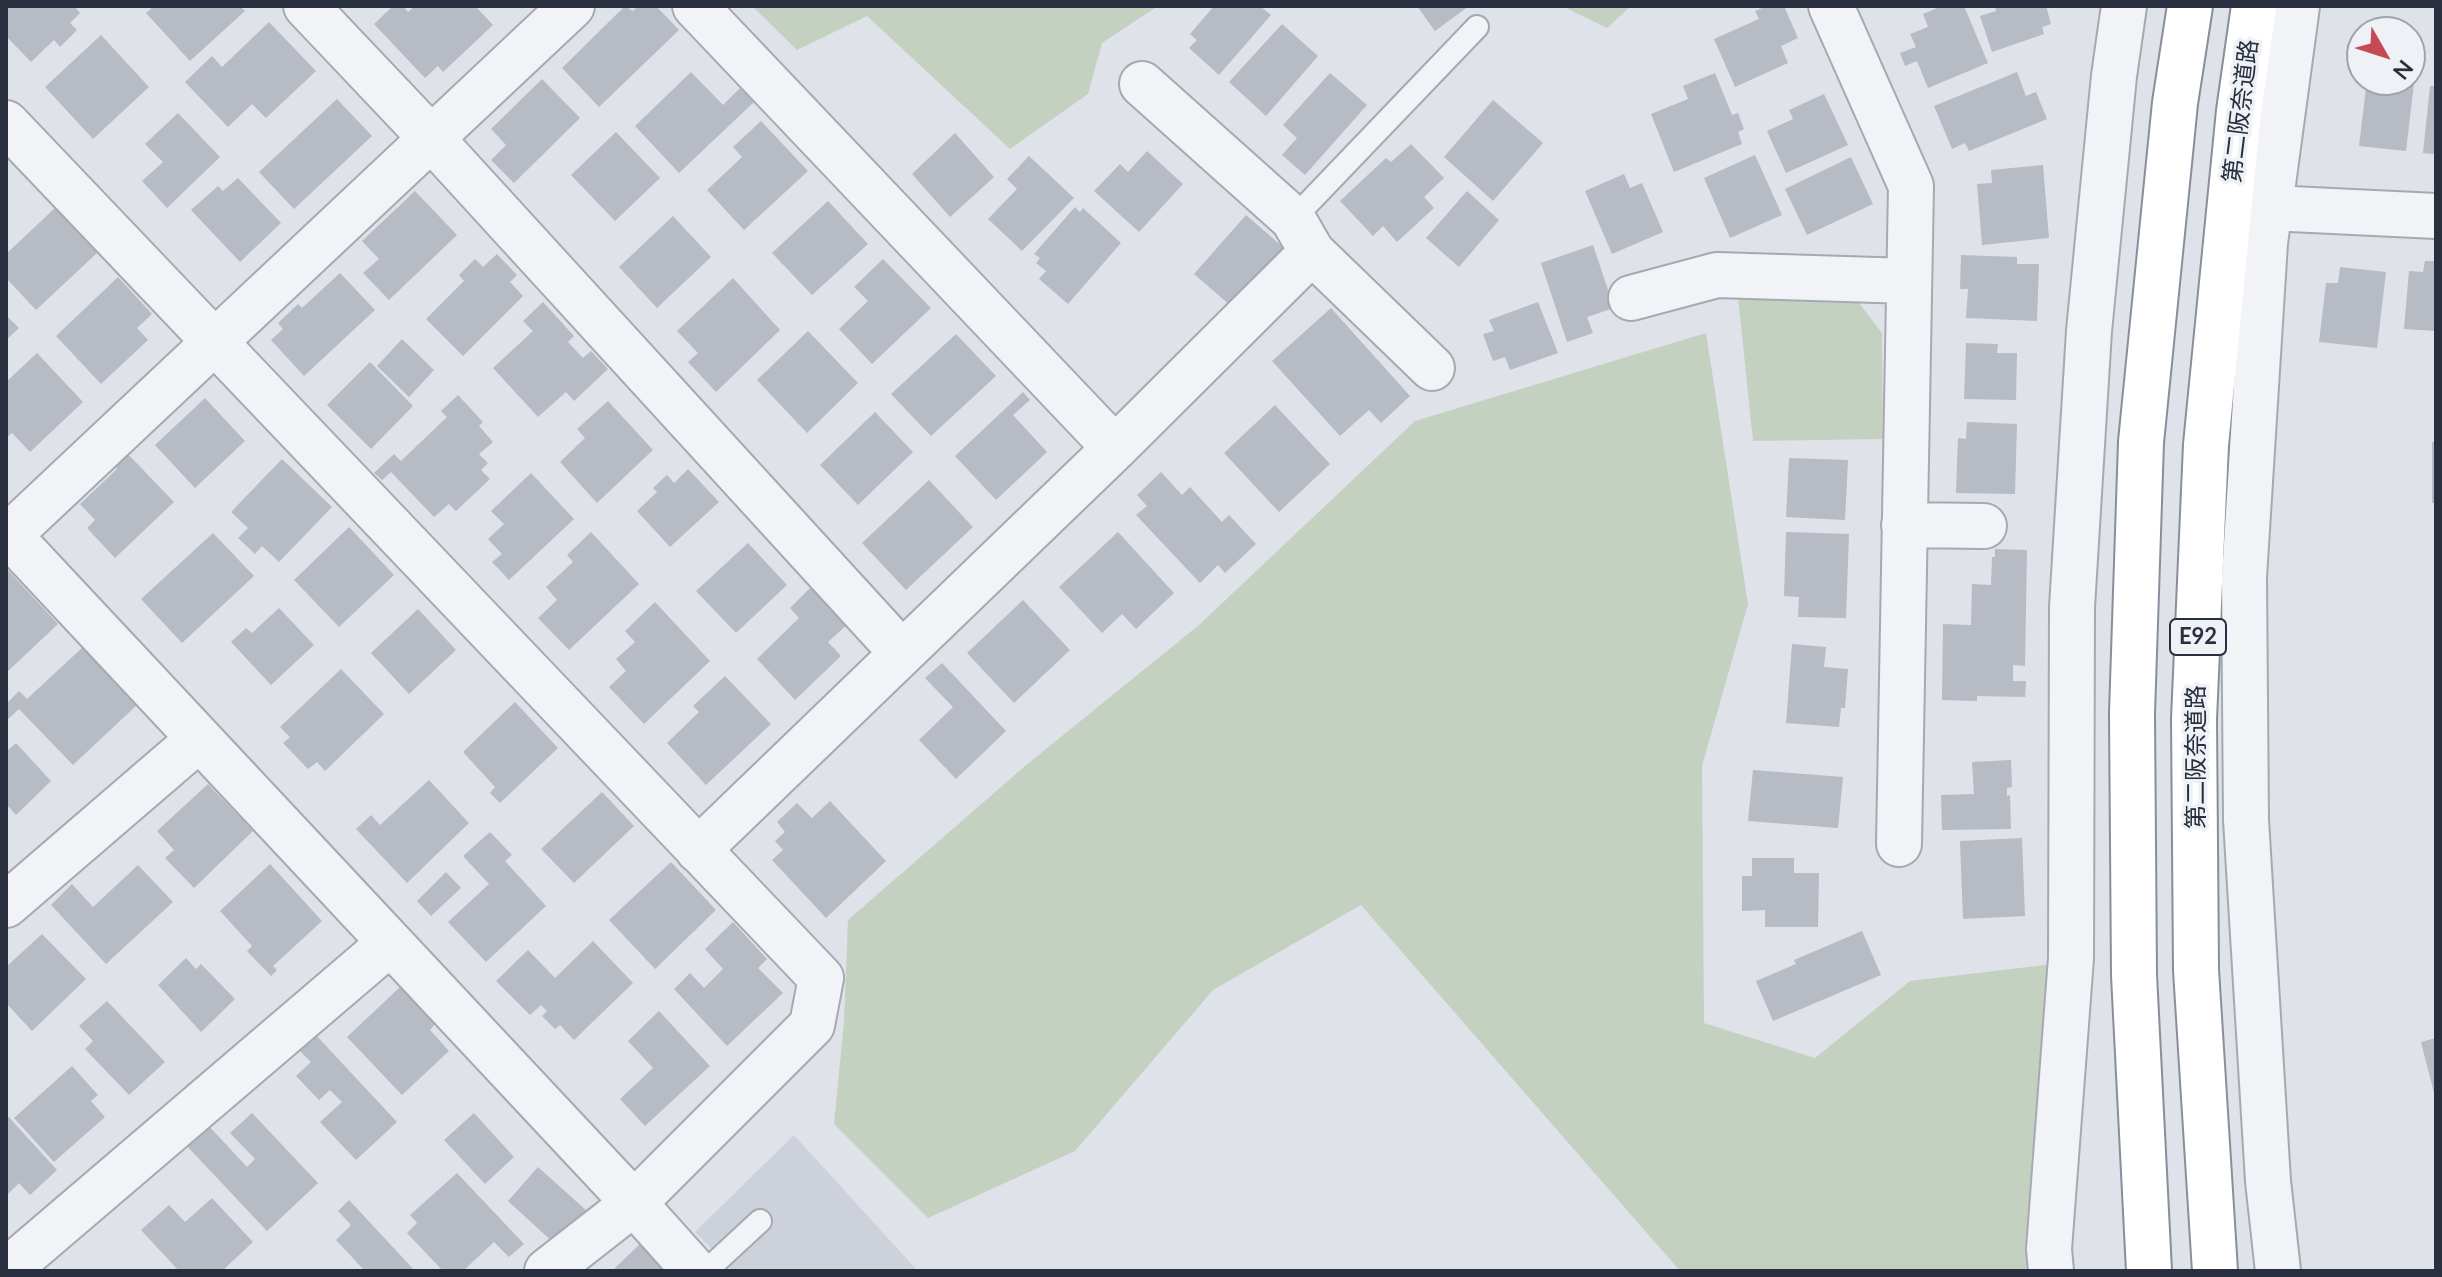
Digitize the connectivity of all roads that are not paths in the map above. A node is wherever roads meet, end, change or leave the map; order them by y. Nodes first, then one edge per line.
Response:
1 (306, 6) edge
2 (572, 6) edge
3 (695, 6) edge
4 (1831, 6) edge
5 (2124, 6) edge
6 (2190, 6) edge
7 (2254, 6) edge
8 (2297, 6) edge
9 (1477, 27) dead end
10 (1142, 84) dead end
11 (6, 123) edge
12 (431, 138) junction
13 (2270, 208) junction
14 (2436, 216) edge
15 (1302, 236) junction
16 (1909, 281) junction
17 (1631, 298) dead end
18 (215, 341) junction
19 (1432, 368) dead end
20 (1115, 448) junction
21 (1904, 525) junction
22 (1984, 526) dead end
23 (7, 535) edge
24 (902, 653) junction
25 (199, 739) junction
26 (1899, 844) dead end
27 (698, 850) junction
28 (6, 905) edge
29 (390, 943) junction
30 (634, 1203) junction
31 (760, 1221) dead end
32 (6, 1271) edge
33 (547, 1271) edge
34 (695, 1271) edge
35 (706, 1271) edge
36 (2051, 1271) edge
37 (2149, 1271) edge
38 (2215, 1271) edge
39 (2278, 1271) edge

1 - 12 street
2 - 12 street
3 - 20 street
4 - 16 street
5 - 36 street
6 - 37 highway, E92
7 - 38 highway, 第二阪奈道路 / E92
8 - 13 street
9 - 15 lane
10 - 15 street
11 - 18 street
12 - 18 street
12 - 24 street
13 - 14 street
13 - 39 street
15 - 19 street
15 - 20 street
16 - 17 street
16 - 21 street
18 - 23 street
18 - 27 street
20 - 24 street
21 - 22 street
21 - 26 street
23 - 25 street
24 - 27 street
25 - 28 street
25 - 29 street
27 - 30 street
29 - 30 street
29 - 32 street
30 - 33 street
30 - 34 street
31 - 35 lane

